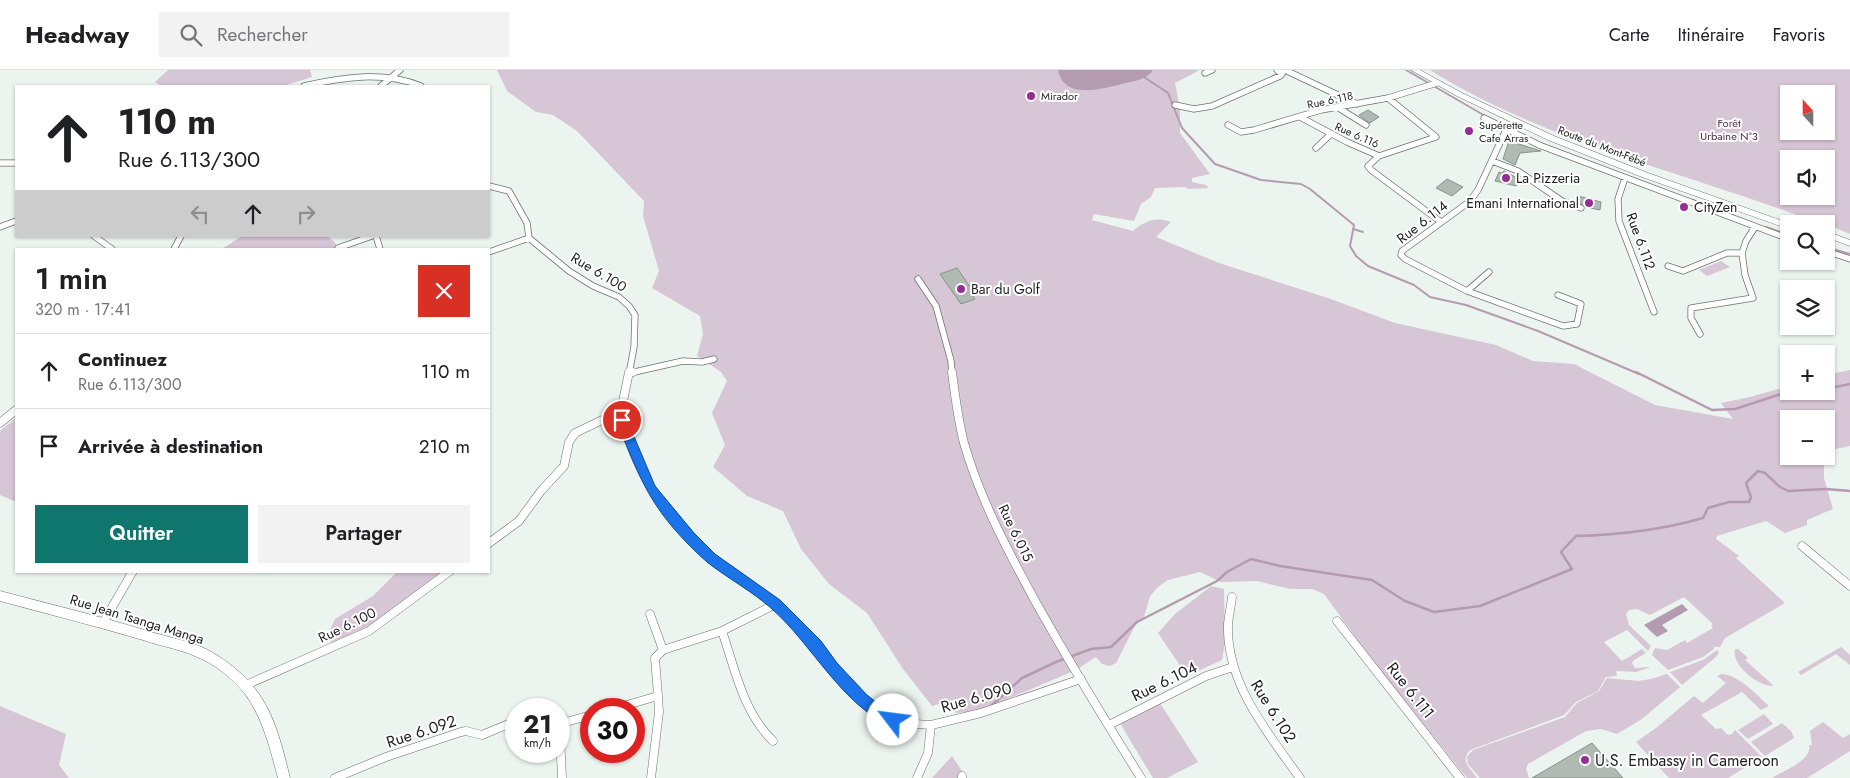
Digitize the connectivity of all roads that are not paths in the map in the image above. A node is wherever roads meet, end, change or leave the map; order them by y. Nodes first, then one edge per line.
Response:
1 (400, 70) edge
2 (1212, 70) edge
3 (1277, 70) edge
4 (1285, 70) edge
5 (1415, 70) edge
6 (1425, 70) edge
7 (1205, 73) dead end
8 (395, 74) junction
9 (1436, 83) junction
10 (309, 85) edge
11 (382, 85) edge
12 (419, 85) edge
13 (1388, 98) junction
14 (1358, 104) junction
15 (1175, 105) dead end
16 (1337, 107) junction
17 (1300, 117) junction
18 (1484, 118) dead end
19 (1514, 124) junction
20 (1228, 125) dead end
21 (1366, 125) dead end
22 (1506, 130) junction
23 (1331, 134) junction
24 (1316, 148) dead end
25 (1379, 156) junction
26 (15, 158) edge
27 (1492, 160) junction
28 (2, 163) edge
29 (15, 163) edge
30 (1625, 178) junction
31 (490, 186) edge
32 (1581, 208) dead end
33 (1780, 218) edge
34 (15, 221) edge
35 (1441, 222) junction
36 (1780, 223) edge
37 (0, 227) edge
38 (1755, 228) junction
39 (1780, 236) edge
40 (95, 237) edge
41 (181, 237) edge
42 (369, 237) edge
43 (1835, 237) edge
44 (529, 238) junction
45 (1835, 242) edge
46 (1850, 243) edge
47 (111, 248) edge
48 (175, 248) edge
49 (338, 248) edge
50 (1850, 248) edge
51 (490, 252) edge
52 (1742, 253) junction
53 (1835, 254) edge
54 (1850, 259) edge
55 (1668, 266) dead end
56 (1489, 272) dead end
57 (918, 279) dead end
58 (1467, 291) junction
59 (1558, 295) dead end
60 (1654, 312) dead end
61 (1700, 334) dead end
62 (714, 359) dead end
63 (630, 373) junction
64 (15, 411) edge
65 (621, 411) junction
66 (0, 423) edge
67 (490, 543) edge
68 (1802, 546) dead end
69 (132, 573) edge
70 (447, 573) edge
71 (1850, 586) edge
72 (0, 596) edge
73 (1232, 597) dead end
74 (776, 604) junction
75 (650, 614) dead end
76 (1337, 621) dead end
77 (103, 623) junction
78 (722, 631) junction
79 (662, 650) junction
80 (1233, 667) junction
81 (1081, 679) junction
82 (246, 685) junction
83 (658, 696) junction
84 (645, 700) edge
85 (1109, 725) junction
86 (505, 726) edge
87 (931, 726) junction
88 (773, 741) dead end
89 (561, 763) edge
90 (284, 778) edge
91 (335, 778) edge
92 (562, 778) edge
93 (651, 778) edge
94 (917, 778) edge
95 (1141, 778) edge
96 (1300, 778) edge
97 (1460, 778) edge

1 - 8 street
2 - 7 street
3 - 15 street
4 - 14 street
5 - 9 street, Route du Mont-Fébé
6 - 33 street, Route du Mont-Fébé
8 - 10 street
8 - 11 street
8 - 12 street
9 - 13 street, Rue 6.118
9 - 19 street, Route du Mont-Fébé
13 - 14 street, Rue 6.118
13 - 25 street, Rue 6.116
14 - 16 street, Rue 6.118
16 - 17 street, Rue 6.118
16 - 21 street
17 - 20 street, Rue 6.118
17 - 23 street, Rue 6.116
18 - 22 street
19 - 22 street, Rue 6.114
19 - 36 street, Route du Mont-Fébé
22 - 27 street, Rue 6.114
22 - 30 street
23 - 24 street
23 - 25 street, Rue 6.116
25 - 35 street
26 - 28 street
27 - 32 street
27 - 35 street, Rue 6.114
28 - 29 street
30 - 38 street
30 - 60 street, Rue 6.112
31 - 44 street
34 - 37 street
35 - 58 street, Rue 6.114
38 - 39 street
38 - 52 street
40 - 47 street
41 - 48 street
42 - 49 street
43 - 46 street
44 - 51 street
44 - 63 street, Rue 6.100
45 - 50 street
52 - 55 street
52 - 61 street
53 - 54 street
56 - 58 street
57 - 81 street, Rue 6.015
58 - 59 street
62 - 63 street
63 - 65 street, Rue 6.100
64 - 66 street
65 - 67 street
65 - 74 street
68 - 71 street
69 - 77 street
70 - 82 street, Rue 6.100
72 - 77 street, Rue Jean Tsanga Manga
73 - 80 street, Rue 6.102
74 - 78 street
74 - 87 street
75 - 79 street
76 - 97 street, Rue 6.111
77 - 82 street, Rue Jean Tsanga Manga
78 - 79 street
78 - 88 street
79 - 83 street
80 - 85 street, Rue 6.104
80 - 96 street, Rue 6.102
81 - 85 street, Rue 6.015
81 - 87 street, Rue 6.090
82 - 90 street, Rue Jean Tsanga Manga
83 - 84 street
83 - 93 street
85 - 95 street, Rue 6.015
86 - 91 street, Rue 6.092
87 - 94 street, Rue 6.090
89 - 92 street

